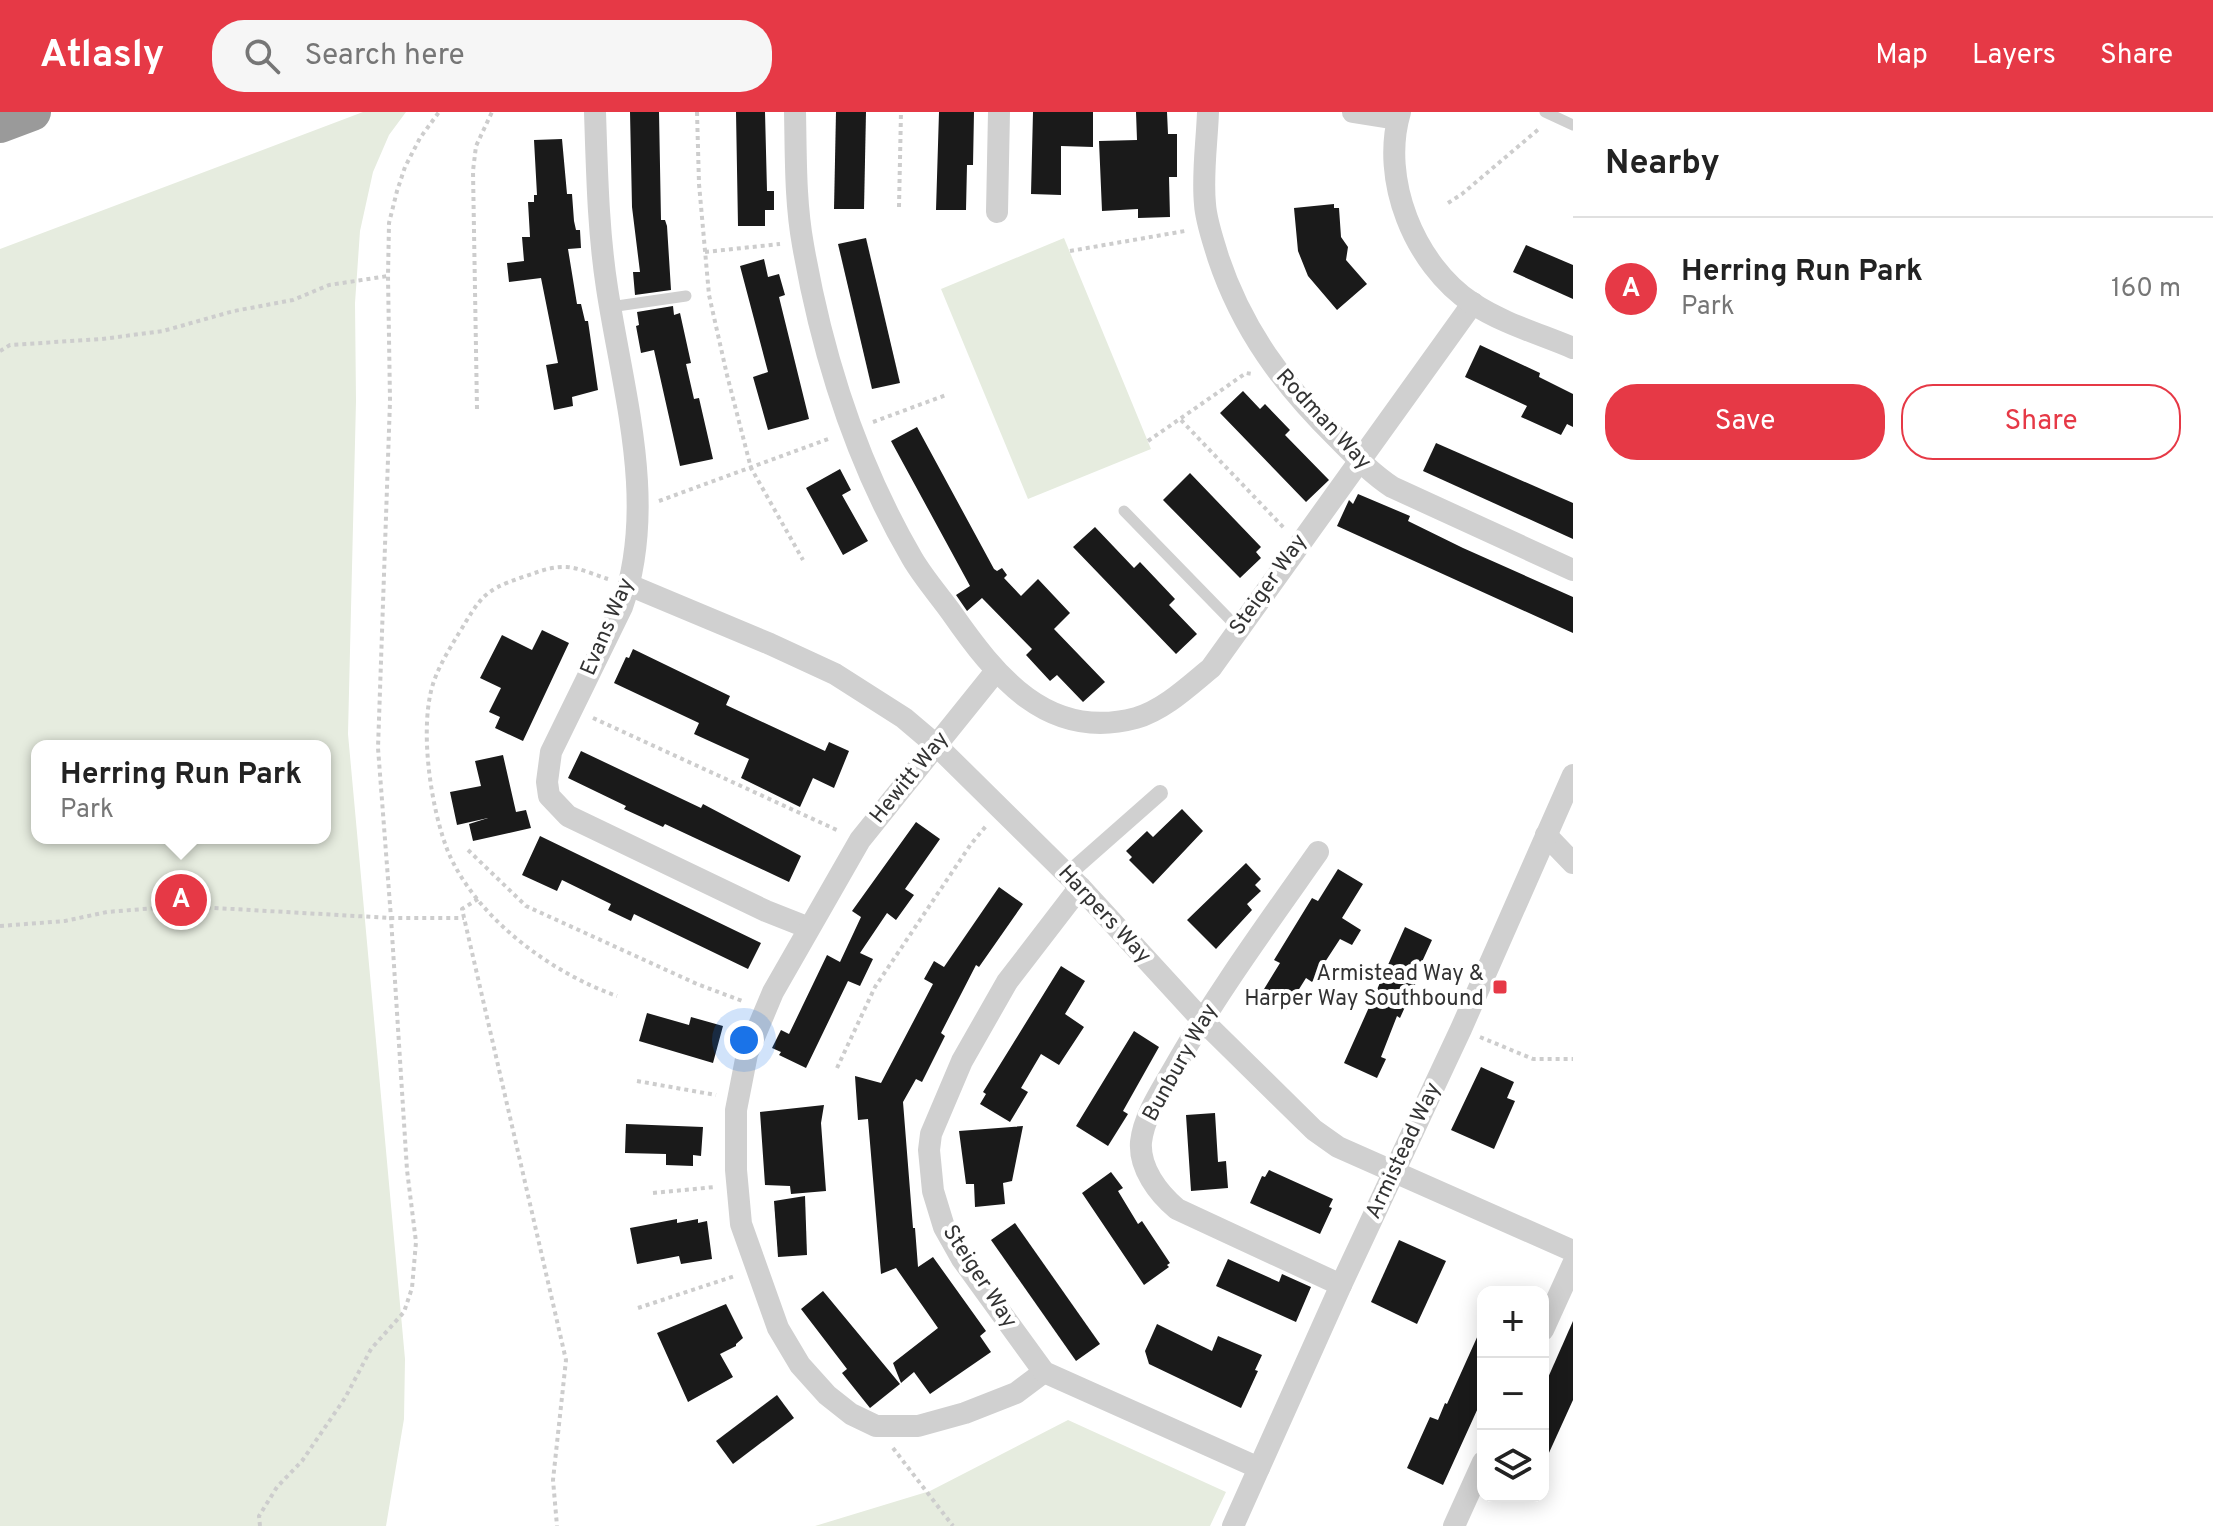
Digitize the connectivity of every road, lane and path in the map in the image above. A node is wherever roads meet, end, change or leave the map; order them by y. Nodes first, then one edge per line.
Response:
1 (32, 112) edge
2 (439, 112) edge
3 (492, 112) edge
4 (595, 112) edge
5 (697, 112) edge
6 (795, 112) edge
7 (901, 112) edge
8 (999, 112) edge
9 (1208, 112) edge
10 (1353, 112) edge
11 (1549, 114) edge
12 (1398, 116) edge
13 (0, 124) edge
14 (1573, 125) edge
15 (1448, 203) dead end
16 (899, 207) dead end
17 (997, 212) dead end
18 (1210, 225) junction
19 (802, 241) junction
20 (1070, 251) dead end
21 (705, 252) junction
22 (388, 276) junction
23 (686, 296) dead end
24 (1473, 303) junction
25 (610, 307) junction
26 (1573, 348) edge
27 (0, 351) edge
28 (1257, 377) dead end
29 (946, 395) dead end
30 (477, 409) dead end
31 (1181, 420) junction
32 (852, 430) junction
33 (1148, 441) dead end
34 (1359, 460) junction
35 (751, 468) junction
36 (638, 509) junction
37 (1124, 511) dead end
38 (1299, 543) junction
39 (803, 560) dead end
40 (1573, 570) edge
41 (629, 585) junction
42 (1238, 628) junction
43 (996, 671) junction
44 (572, 708) junction
45 (937, 746) junction
46 (1573, 775) edge
47 (1160, 793) dead end
48 (1001, 809) junction
49 (1546, 835) junction
50 (860, 840) junction
51 (468, 850) dead end
52 (1318, 852) dead end
53 (1573, 863) edge
54 (1074, 881) junction
55 (478, 899) junction
56 (391, 918) junction
57 (464, 918) junction
58 (0, 926) edge
59 (809, 928) junction
60 (617, 996) dead end
61 (766, 1009) junction
62 (1201, 1019) junction
63 (1461, 1029) junction
64 (1573, 1059) edge
65 (837, 1068) dead end
66 (637, 1081) dead end
67 (738, 1099) junction
68 (1395, 1173) junction
69 (738, 1185) junction
70 (653, 1193) dead end
71 (1573, 1251) edge
72 (1573, 1264) edge
73 (756, 1269) junction
74 (1341, 1285) junction
75 (638, 1308) dead end
76 (1549, 1317) edge
77 (1044, 1372) junction
78 (876, 1426) junction
79 (1259, 1468) junction
80 (1477, 1475) edge
81 (260, 1526) edge
82 (557, 1526) edge
83 (953, 1526) edge
84 (1233, 1526) edge
85 (1454, 1526) edge

1 - 13 highway
2 - 22 path
3 - 30 path
4 - 25 street, Evans Way
5 - 21 path
6 - 19 street
7 - 16 path
8 - 17 street
9 - 18 street, Rodman Way
10 - 12 street
11 - 14 lane
11 - 15 path
12 - 24 street
18 - 20 path
18 - 34 street, Rodman Way
19 - 21 path
19 - 32 street
21 - 35 path
22 - 27 path
22 - 56 path
23 - 25 lane
24 - 26 street
24 - 34 street, Steiger Way
25 - 36 street, Evans Way
28 - 31 path
29 - 32 path
31 - 33 path
31 - 38 path
32 - 35 path
32 - 43 street
34 - 38 street, Steiger Way
34 - 40 street, Rodman Way
35 - 36 path
35 - 39 path
36 - 41 street, Evans Way
37 - 42 lane
38 - 42 street, Steiger Way
41 - 44 street, Evans Way
41 - 45 street, Harpers Way
41 - 55 path
42 - 43 street, Steiger Way
43 - 45 street, Hewitt Way
44 - 50 path
44 - 59 street, Evans Way
45 - 48 street, Harpers Way
45 - 50 street, Hewitt Way
46 - 49 street, Armistead Way
47 - 54 street, Steiger Way
48 - 54 street, Harpers Way
48 - 65 path
49 - 53 street
49 - 63 street, Armistead Way
50 - 59 street, Hewitt Way
51 - 61 path
52 - 62 street, Bunbury Way
54 - 62 street, Harpers Way
54 - 77 street, Steiger Way
55 - 57 path
55 - 60 path
56 - 57 path
56 - 58 path
56 - 81 path
57 - 82 path
59 - 61 street, Hewitt Way
61 - 67 street, Hewitt Way
62 - 68 street, Harpers Way
62 - 74 street, Bunbury Way
63 - 64 path
63 - 68 street, Armistead Way
66 - 67 path
67 - 69 street, Hewitt Way
68 - 71 street, Harpers Way
68 - 74 street, Armistead Way
69 - 70 path
69 - 73 street, Hewitt Way
72 - 76 street
73 - 75 path
73 - 78 street, Hewitt Way
74 - 79 street, Armistead Way
77 - 78 street, Hewitt Way
77 - 79 street, Steiger Way
78 - 83 path
79 - 84 street, Armistead Way
80 - 85 street

